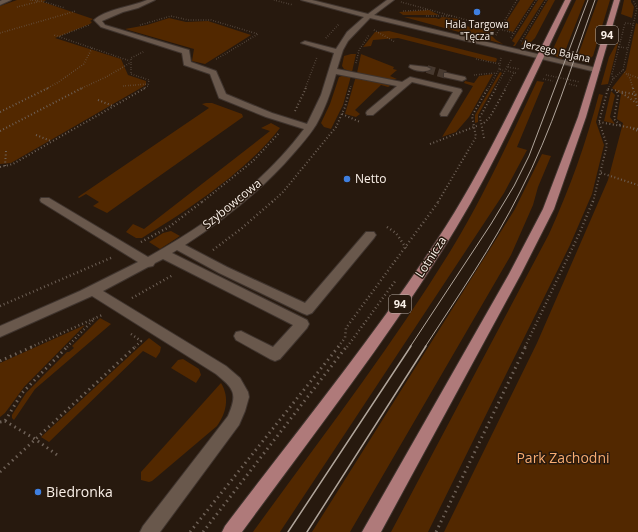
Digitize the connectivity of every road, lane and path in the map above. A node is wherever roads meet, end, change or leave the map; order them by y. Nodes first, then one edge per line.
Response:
1 (8, 0) edge
2 (30, 0) edge
3 (50, 0) edge
4 (152, 0) edge
5 (304, 0) edge
6 (391, 0) edge
7 (517, 0) edge
8 (536, 0) edge
9 (539, 0) edge
10 (546, 0) edge
11 (568, 0) edge
12 (617, 0) edge
13 (633, 0) edge
14 (41, 1) edge
15 (46, 2) junction
16 (0, 3) edge
17 (418, 4) dead end
18 (543, 4) junction
19 (415, 6) junction
20 (15, 8) dead end
21 (65, 8) dead end
22 (430, 9) junction
23 (76, 11) dead end
24 (402, 11) dead end
25 (370, 16) junction
26 (98, 22) junction
27 (341, 23) dead end
28 (632, 24) junction
29 (138, 25) dead end
30 (499, 28) junction
31 (377, 32) dead end
32 (0, 33) edge
33 (496, 33) dead end
34 (514, 33) junction
35 (54, 34) dead end
36 (59, 36) junction
37 (396, 42) dead end
38 (159, 43) junction
39 (305, 43) dead end
40 (509, 43) dead end
41 (518, 46) dead end
42 (321, 47) junction
43 (619, 47) junction
44 (92, 48) junction
45 (627, 48) junction
46 (338, 52) junction
47 (501, 58) dead end
48 (540, 58) junction
49 (476, 59) dead end
50 (130, 62) junction
51 (500, 64) junction
52 (413, 67) dead end
53 (201, 69) junction
54 (427, 69) tunnel mouth
55 (499, 69) junction
56 (520, 69) dead end
57 (503, 70) dead end
58 (596, 70) junction
59 (623, 70) junction
60 (333, 71) junction
61 (508, 71) dead end
62 (497, 72) junction
63 (514, 73) junction
64 (518, 73) dead end
65 (627, 73) junction
66 (447, 75) tunnel mouth
67 (471, 75) dead end
68 (546, 75) dead end
69 (638, 78) edge
70 (462, 79) dead end
71 (613, 79) junction
72 (549, 80) dead end
73 (578, 82) dead end
74 (548, 83) dead end
75 (148, 84) junction
76 (402, 84) junction
77 (123, 86) dead end
78 (570, 86) dead end
79 (577, 86) dead end
80 (608, 88) junction
81 (617, 92) junction
82 (622, 93) junction
83 (634, 94) junction
84 (638, 95) edge
85 (98, 100) dead end
86 (635, 102) junction
87 (114, 106) junction
88 (638, 108) edge
89 (0, 112) edge
90 (370, 113) dead end
91 (342, 114) dead end
92 (444, 114) dead end
93 (288, 121) junction
94 (360, 122) dead end
95 (600, 122) junction
96 (484, 123) dead end
97 (479, 125) dead end
98 (622, 126) junction
99 (474, 127) junction
100 (310, 128) junction
101 (638, 130) edge
102 (0, 131) edge
103 (36, 135) dead end
104 (483, 139) dead end
105 (52, 142) junction
106 (430, 144) dead end
107 (6, 151) dead end
108 (5, 166) junction
109 (0, 167) edge
110 (601, 173) junction
111 (638, 185) edge
112 (45, 200) dead end
113 (387, 227) dead end
114 (370, 235) dead end
115 (178, 246) junction
116 (406, 248) junction
117 (128, 250) junction
118 (164, 254) junction
119 (149, 263) junction
120 (177, 272) dead end
121 (397, 278) dead end
122 (94, 291) junction
123 (0, 306) edge
124 (118, 307) junction
125 (102, 315) junction
126 (95, 318) junction
127 (108, 319) dead end
128 (125, 330) dead end
129 (0, 332) edge
130 (241, 336) dead end
131 (0, 361) edge
132 (5, 421) junction
133 (0, 422) edge
134 (35, 439) junction
135 (60, 457) dead end
136 (0, 472) edge
137 (149, 532) edge
138 (190, 532) edge
139 (202, 532) edge
140 (231, 532) edge
141 (370, 532) edge
142 (436, 532) edge

1 - 16 street
2 - 14 path
3 - 15 path
4 - 26 street
5 - 25 street, Jerzego Bajana
6 - 19 path
6 - 25 street, Szybowcowa
7 - 30 path
8 - 34 path
9 - 18 path
10 - 18 path
11 - 48 main road, Lotnicza / 94
12 - 58 main road, 94
13 - 28 path
14 - 15 path
14 - 20 path
15 - 21 path
17 - 19 path
18 - 41 path
19 - 22 path
22 - 24 path
22 - 30 path
23 - 32 path
25 - 46 street, Szybowcowa
25 - 48 street, Jerzego Bajana
26 - 36 path
26 - 38 street
27 - 42 path
28 - 43 path
28 - 45 path
29 - 53 path
30 - 33 path
30 - 34 path
31 - 37 path
34 - 40 path
35 - 36 path
36 - 44 path
38 - 50 path
38 - 53 street
39 - 42 street
42 - 46 street
42 - 93 path
43 - 45 path
43 - 71 path
44 - 50 path
44 - 89 path
45 - 59 path
46 - 60 street, Szybowcowa
47 - 51 path
48 - 58 street, Jerzego Bajana
48 - 140 main road, Lotnicza / 94
49 - 51 path
50 - 75 path
50 - 102 path
51 - 55 path
52 - 54 street
53 - 93 street
55 - 57 path
55 - 62 path
56 - 104 path
58 - 141 main road, 94
59 - 65 path
59 - 71 path
60 - 76 street
60 - 100 street, Szybowcowa
61 - 63 path
62 - 67 path
62 - 99 path
63 - 64 path
63 - 96 path
65 - 69 path
65 - 83 path
66 - 70 street
68 - 73 path
71 - 80 path
72 - 74 path
75 - 77 path
75 - 87 path
76 - 90 street
76 - 92 street
78 - 79 path
80 - 81 path
80 - 95 path
81 - 82 path
81 - 98 path
82 - 83 path
82 - 86 path
83 - 84 path
83 - 86 path
85 - 87 path
86 - 88 path
87 - 105 path
91 - 94 path
93 - 100 street
93 - 117 path
95 - 98 path
95 - 110 path
97 - 99 path
98 - 101 path
99 - 106 path
99 - 116 path
100 - 115 street, Szybowcowa
103 - 105 path
105 - 108 path
107 - 108 path
108 - 109 path
110 - 111 path
110 - 142 path
112 - 117 street
113 - 116 path
114 - 115 street
115 - 118 street, Szybowcowa
116 - 138 path
117 - 119 street
117 - 123 path
118 - 119 street, Szybowcowa
118 - 130 street
119 - 122 street, Szybowcowa
120 - 124 path
121 - 139 path
122 - 124 street
122 - 129 street, Szybowcowa
124 - 125 path
124 - 137 street
125 - 126 path
125 - 127 path
126 - 131 path
126 - 132 path
128 - 134 path
132 - 133 path
132 - 134 path
134 - 135 path
134 - 136 path

